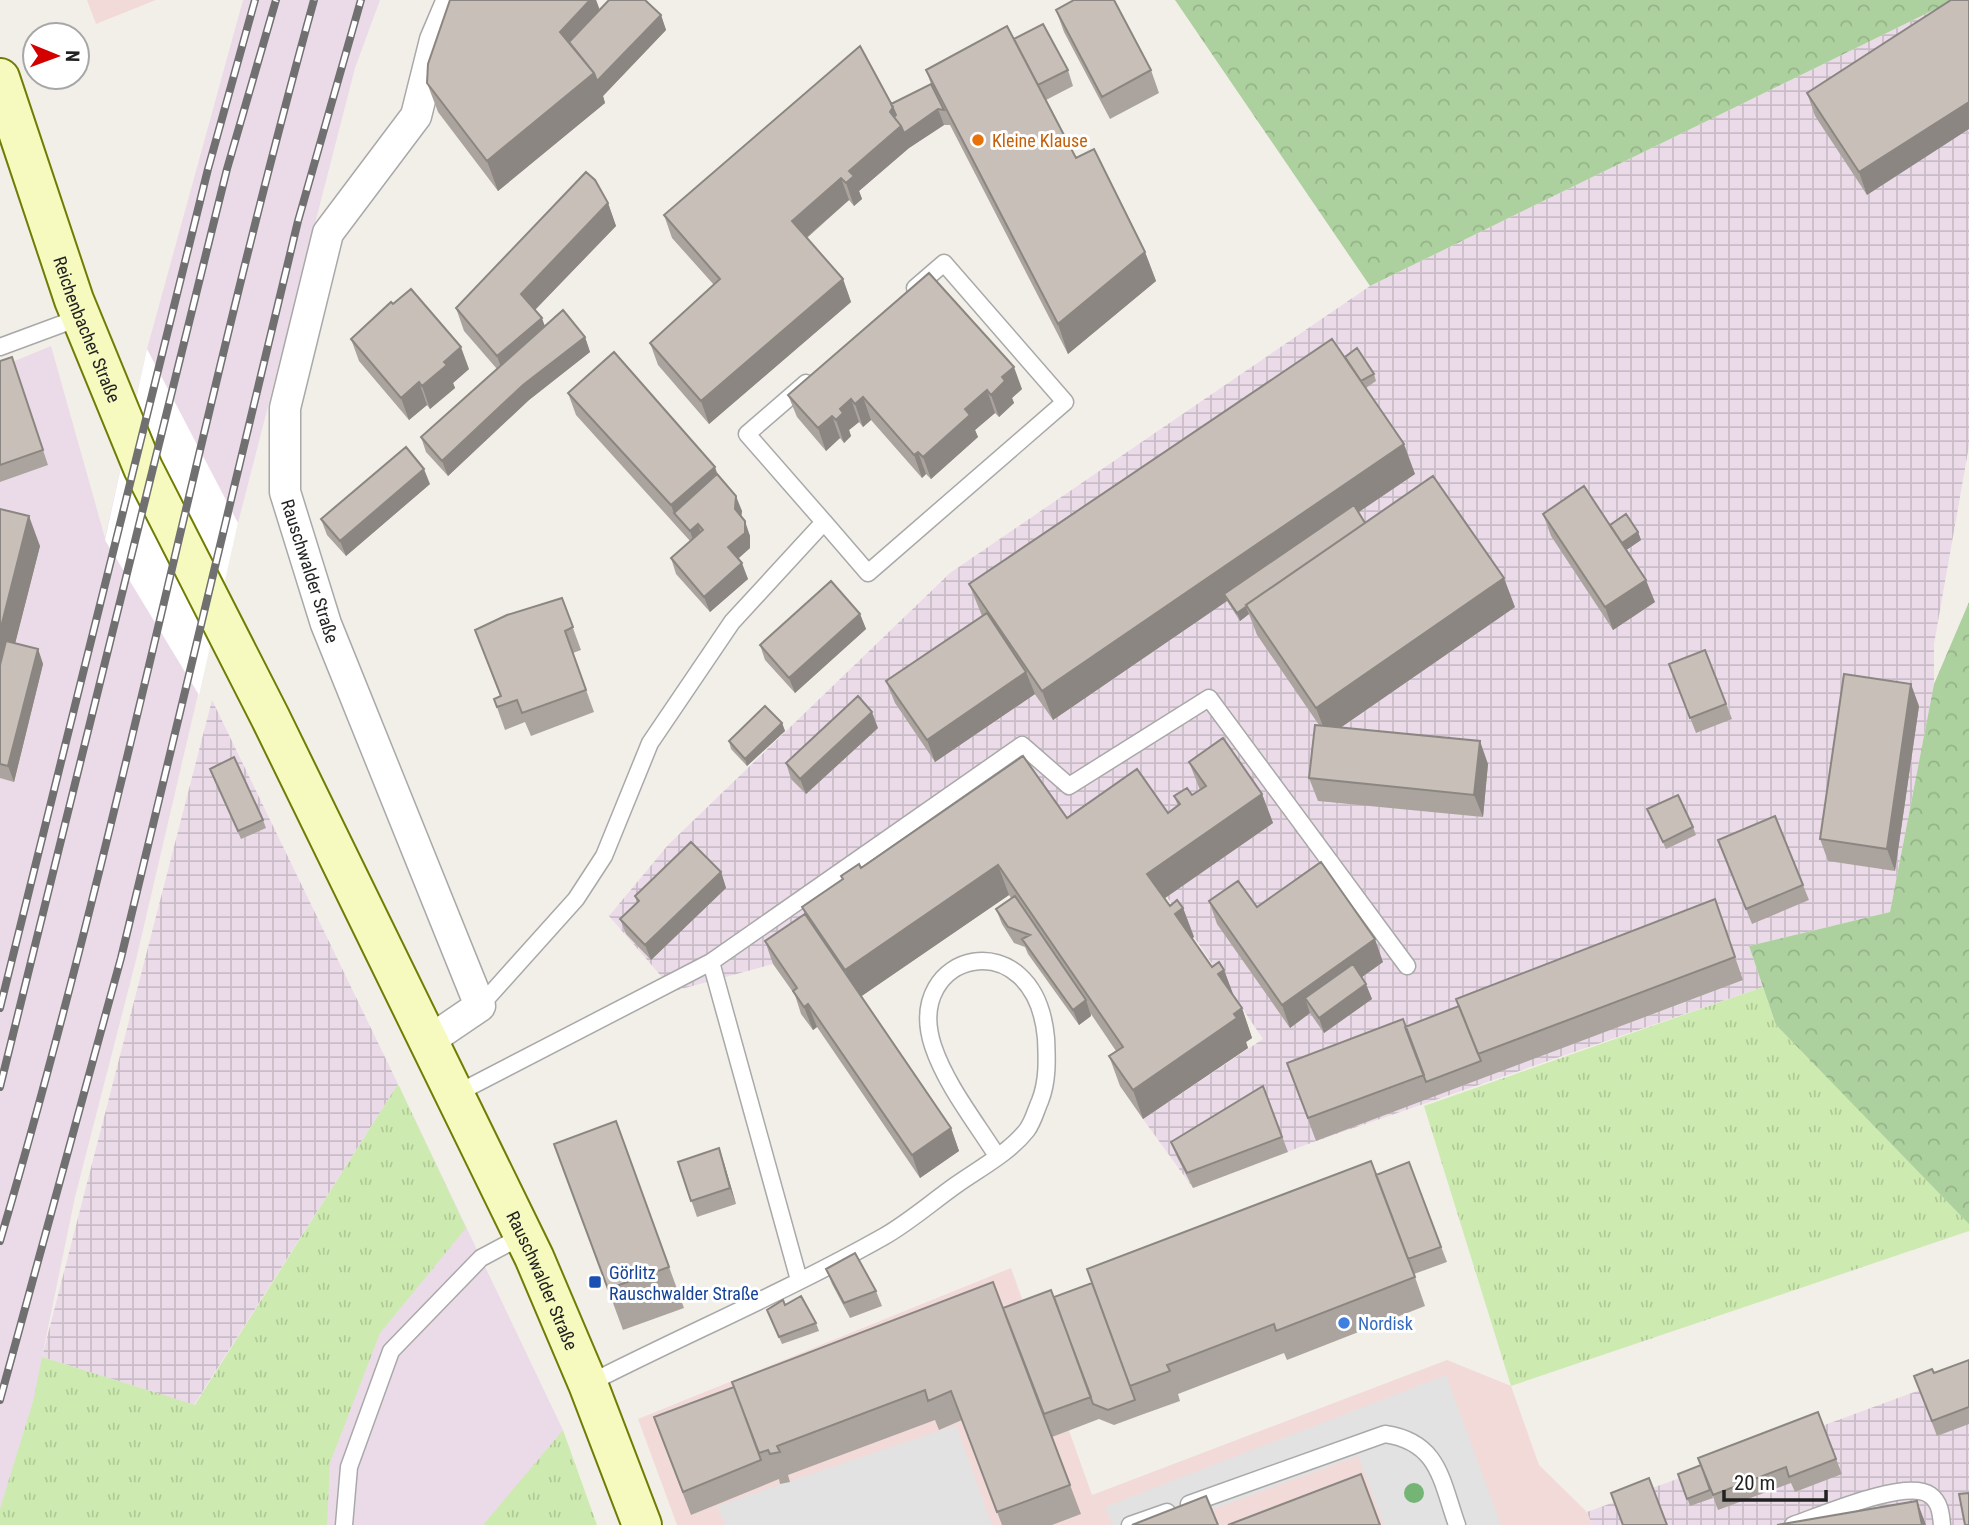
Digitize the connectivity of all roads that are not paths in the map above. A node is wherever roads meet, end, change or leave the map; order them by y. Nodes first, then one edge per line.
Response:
1 (452, 0) edge
2 (0, 78) edge
3 (902, 299) edge
4 (82, 317) junction
5 (0, 347) edge
6 (820, 371) edge
7 (824, 522) junction
8 (196, 572) joint
9 (711, 962) junction
10 (1406, 966) dead end
11 (480, 1006) junction
12 (427, 1042) junction
13 (454, 1095) junction
14 (997, 1156) junction
15 (524, 1236) junction
16 (799, 1280) junction
17 (588, 1384) junction
18 (344, 1525) edge
19 (642, 1525) edge
20 (1130, 1525) edge
21 (1457, 1525) edge
22 (1793, 1525) edge
23 (1942, 1525) edge

1 - 11 street, Rauschwalder Straße
2 - 4 main road, Reichenbacher Straße
3 - 7 lane
4 - 5 lane
4 - 8 main road, Reichenbacher Straße
6 - 7 lane
7 - 11 lane
8 - 12 main road, Rauschwalder Straße
9 - 10 lane
9 - 13 lane
9 - 16 lane
11 - 12 street
12 - 13 main road, Rauschwalder Straße
13 - 15 main road, Rauschwalder Straße
14 - 14 lane
14 - 16 lane
15 - 17 main road, Rauschwalder Straße
15 - 18 lane
16 - 17 lane
17 - 19 main road, Rauschwalder Straße
20 - 21 lane
22 - 23 lane

